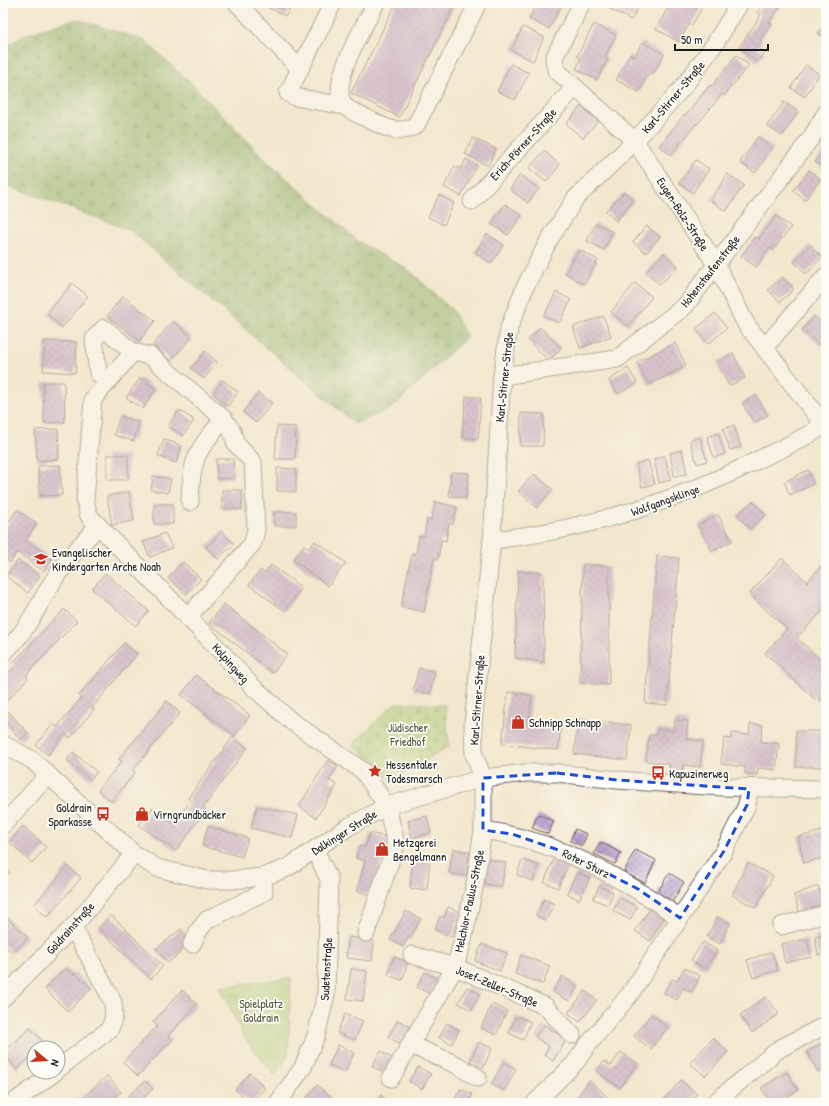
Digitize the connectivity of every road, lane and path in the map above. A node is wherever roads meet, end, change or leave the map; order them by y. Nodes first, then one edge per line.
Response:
1 (237, 3) edge
2 (333, 3) edge
3 (376, 3) edge
4 (478, 3) edge
5 (582, 3) edge
6 (740, 3) edge
7 (300, 69) junction
8 (575, 87) junction
9 (344, 106) junction
10 (826, 113) edge
11 (635, 141) junction
12 (472, 201) dead end
13 (716, 264) junction
14 (826, 276) edge
15 (765, 347) junction
16 (133, 352) junction
17 (502, 376) junction
18 (107, 381) junction
19 (224, 419) junction
20 (825, 424) edge
21 (190, 502) dead end
22 (98, 526) junction
23 (492, 540) junction
24 (188, 617) junction
25 (3, 653) edge
26 (3, 744) edge
27 (48, 775) junction
28 (483, 778) junction
29 (749, 789) junction
30 (826, 789) edge
31 (387, 806) junction
32 (3, 825) edge
33 (483, 830) junction
34 (315, 850) junction
35 (134, 854) junction
36 (263, 877) junction
37 (826, 914) edge
38 (680, 918) junction
39 (781, 926) dead end
40 (73, 927) junction
41 (366, 933) dead end
42 (192, 944) dead end
43 (412, 954) dead end
44 (455, 967) junction
45 (3, 998) edge
46 (826, 1025) edge
47 (572, 1035) dead end
48 (411, 1046) junction
49 (66, 1064) edge
50 (392, 1078) dead end
51 (478, 1078) dead end
52 (44, 1080) edge
53 (13, 1103) edge
54 (278, 1103) edge
55 (535, 1103) edge
56 (714, 1103) edge

1 - 7 street
2 - 7 street
3 - 9 street
4 - 9 street
5 - 8 street, Eugen-Bolz-Straße
6 - 11 street, Karl-Stirner-Straße
7 - 9 street
8 - 11 street, Eugen-Bolz-Straße
8 - 12 street, Erich-Pörner-Straße
10 - 13 street, Hohenstaufenstraße
11 - 13 street, Eugen-Bolz-Straße
11 - 17 street, Karl-Stirner-Straße
13 - 15 street, Eugen-Bolz-Straße
13 - 17 street, Hohenstaufenstraße
14 - 15 street
15 - 20 street, Eugen-Bolz-Straße
16 - 18 street, Kolpingweg
16 - 18 street
16 - 19 street
17 - 23 street, Karl-Stirner-Straße
18 - 22 street, Kolpingweg
19 - 21 street
19 - 24 street
20 - 23 street, Wolfgangsklinge
22 - 24 street, Kolpingweg
22 - 25 street
23 - 28 street, Karl-Stirner-Straße
24 - 31 street, Kolpingweg
26 - 27 street, Dalkinger Straße
27 - 32 street
27 - 35 street, Dalkinger Straße
28 - 29 street, Dalkinger Straße
28 - 31 street, Dalkinger Straße
28 - 33 street, Melchior-Paulus-Straße
29 - 30 street, Dalkinger Straße
29 - 38 street
31 - 34 street, Dalkinger Straße
31 - 41 street, Kolpingweg
33 - 38 street, Roter Sturz
33 - 44 street, Melchior-Paulus-Straße
34 - 36 street, Dalkinger Straße
34 - 54 street, Sudetenstraße
35 - 36 street, Dalkinger Straße
35 - 40 street, Goldrainstraße
36 - 42 street
37 - 39 street
38 - 55 street
40 - 45 street, Goldrainstraße
40 - 49 street
43 - 44 street, Josef-Zeller-Straße
44 - 47 street, Josef-Zeller-Straße
44 - 48 street, Melchior-Paulus-Straße
46 - 56 street
48 - 50 street, Melchior-Paulus-Straße
48 - 51 street
52 - 53 street

